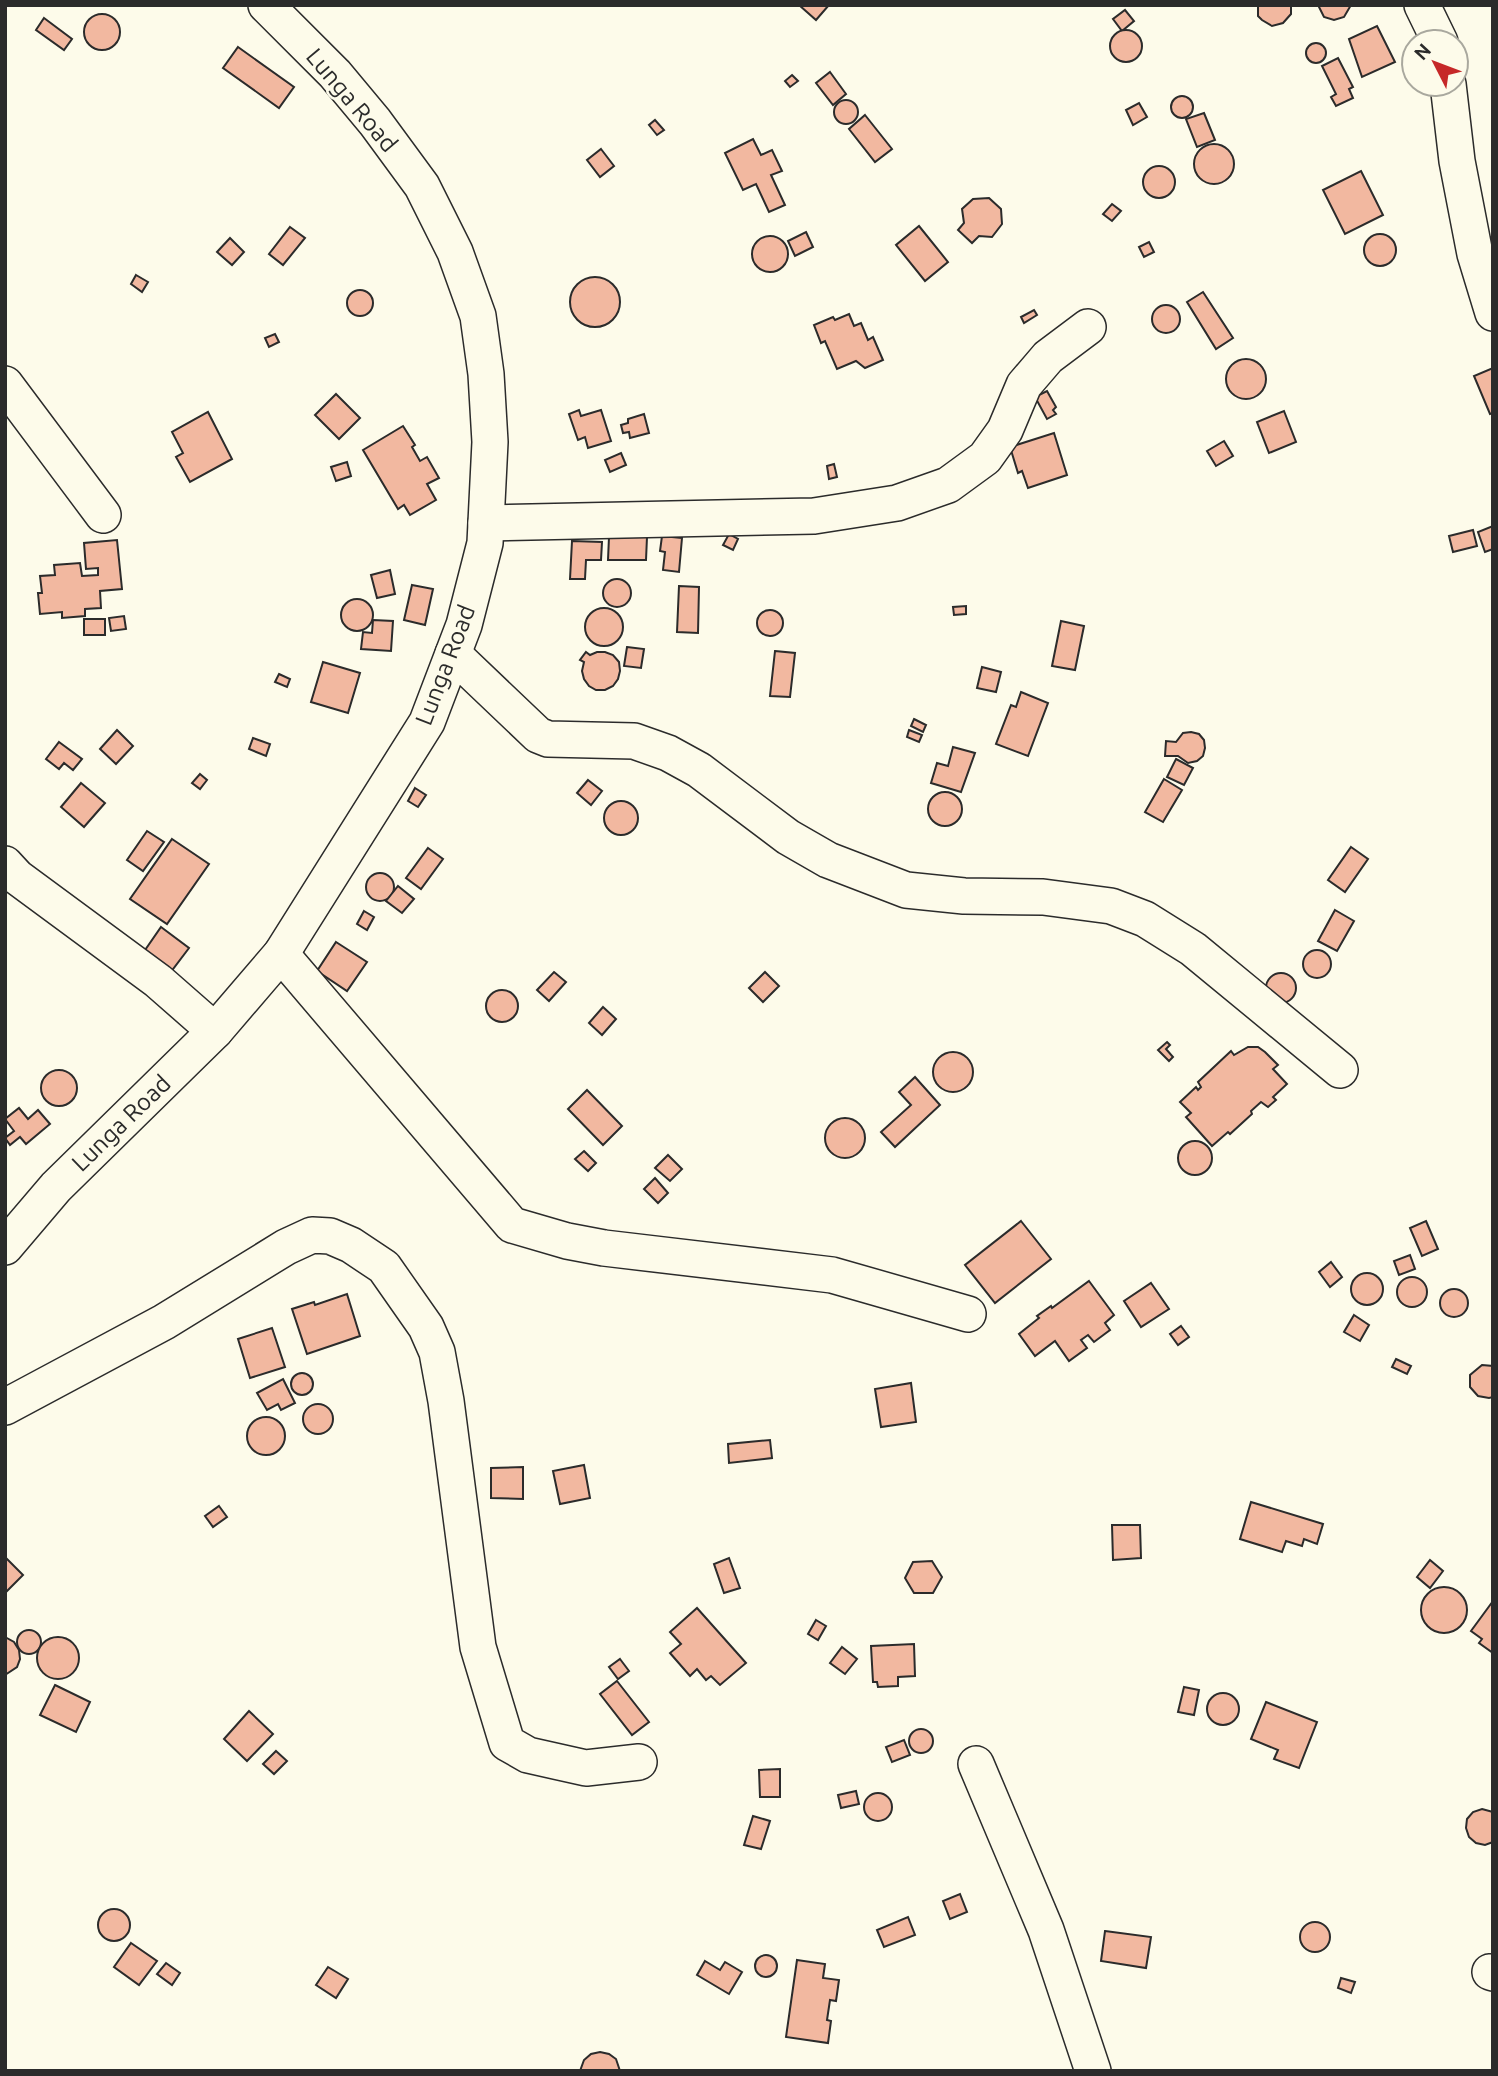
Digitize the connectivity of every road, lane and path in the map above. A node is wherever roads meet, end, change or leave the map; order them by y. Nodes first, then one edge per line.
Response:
1 (266, 5) edge
2 (1422, 5) edge
3 (1433, 28) edge
4 (1450, 98) edge
5 (1493, 313) edge
6 (1088, 327) dead end
7 (5, 384) edge
8 (103, 515) dead end
9 (486, 523) junction
10 (453, 654) junction
11 (5, 864) edge
12 (281, 954) junction
13 (215, 1031) junction
14 (1340, 1070) dead end
15 (5, 1247) edge
16 (968, 1314) dead end
17 (5, 1407) edge
18 (639, 1762) dead end
19 (976, 1764) dead end
20 (1093, 2071) edge

1 - 9 street, Lunga Road
2 - 3 street
4 - 5 street
6 - 9 street
7 - 8 street
9 - 10 street, Lunga Road
10 - 12 street, Lunga Road
10 - 14 street
11 - 13 street
12 - 13 street, Lunga Road
12 - 16 street
13 - 15 street, Lunga Road
17 - 18 street
19 - 20 street

